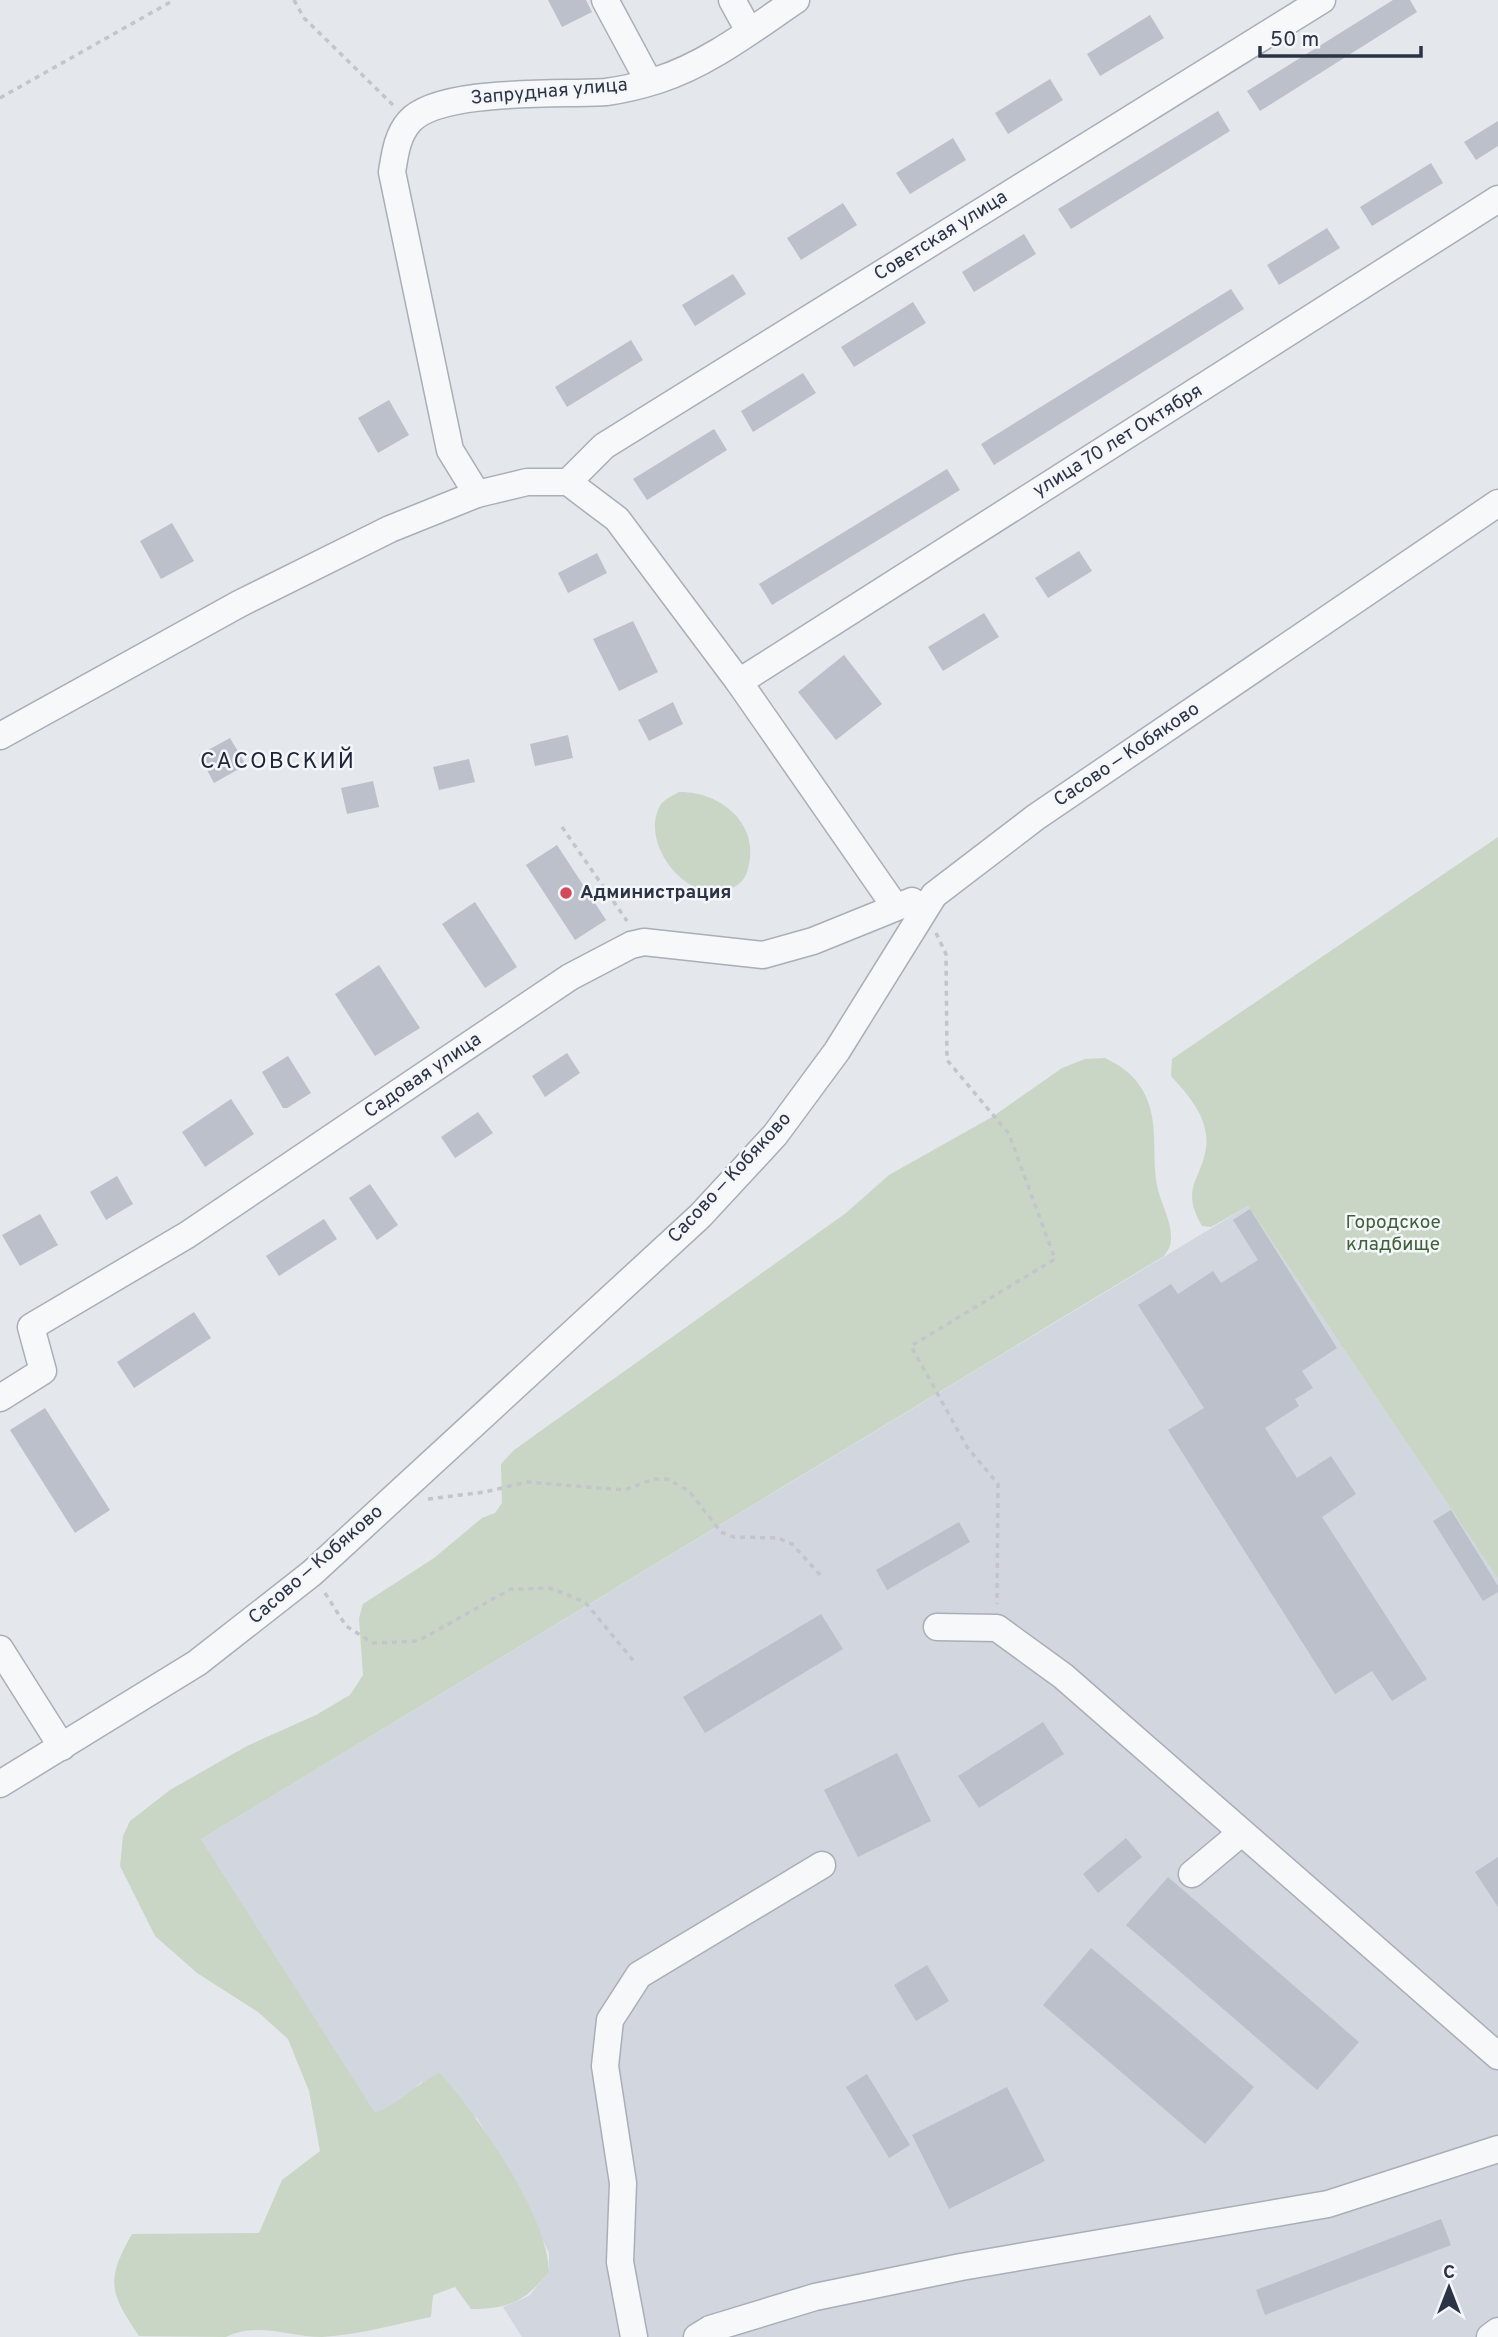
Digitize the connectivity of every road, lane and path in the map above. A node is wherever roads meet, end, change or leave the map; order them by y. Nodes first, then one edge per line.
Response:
1 (174, 0) edge
2 (294, 0) edge
3 (604, 0) edge
4 (732, 0) edge
5 (796, 0) edge
6 (1322, 0) edge
7 (749, 31) junction
8 (649, 82) junction
9 (0, 98) edge
10 (409, 121) junction
11 (1498, 199) edge
12 (568, 482) junction
13 (477, 494) junction
14 (1498, 503) edge
15 (739, 682) junction
16 (0, 736) edge
17 (562, 827) dead end
18 (929, 902) junction
19 (894, 905) junction
20 (644, 942) junction
21 (0, 1398) edge
22 (395, 1497) junction
23 (312, 1573) junction
24 (823, 1578) dead end
25 (937, 1627) dead end
26 (997, 1628) junction
27 (0, 1649) edge
28 (636, 1664) dead end
29 (62, 1747) junction
30 (0, 1784) edge
31 (1241, 1833) junction
32 (822, 1866) dead end
33 (1192, 1874) dead end
34 (1498, 2056) edge
35 (1498, 2149) edge
36 (1498, 2331) edge
37 (634, 2337) edge
38 (697, 2337) edge
39 (1490, 2337) edge

1 - 9 path
2 - 10 path
3 - 8 street
4 - 7 street
5 - 7 street, Запрудная улица
6 - 12 street, Советская улица
7 - 8 street, Запрудная улица
8 - 10 street, Запрудная улица
10 - 13 street
11 - 15 street, улица 70 лет Октября
12 - 13 street
12 - 15 street
13 - 16 street
14 - 18 street, Сасово — Кобяково
15 - 19 street
17 - 20 path
18 - 19 street, Садовая улица
18 - 22 street, Сасово — Кобяково
18 - 26 path
19 - 20 street, Садовая улица
20 - 21 street, Садовая улица
22 - 23 street, Сасово — Кобяково
22 - 24 path
23 - 28 path
23 - 29 street, Сасово — Кобяково
25 - 26 street
26 - 31 street
27 - 29 street
29 - 30 street, Сасово — Кобяково
31 - 33 street
31 - 34 street
32 - 37 street
35 - 38 street
36 - 39 street

